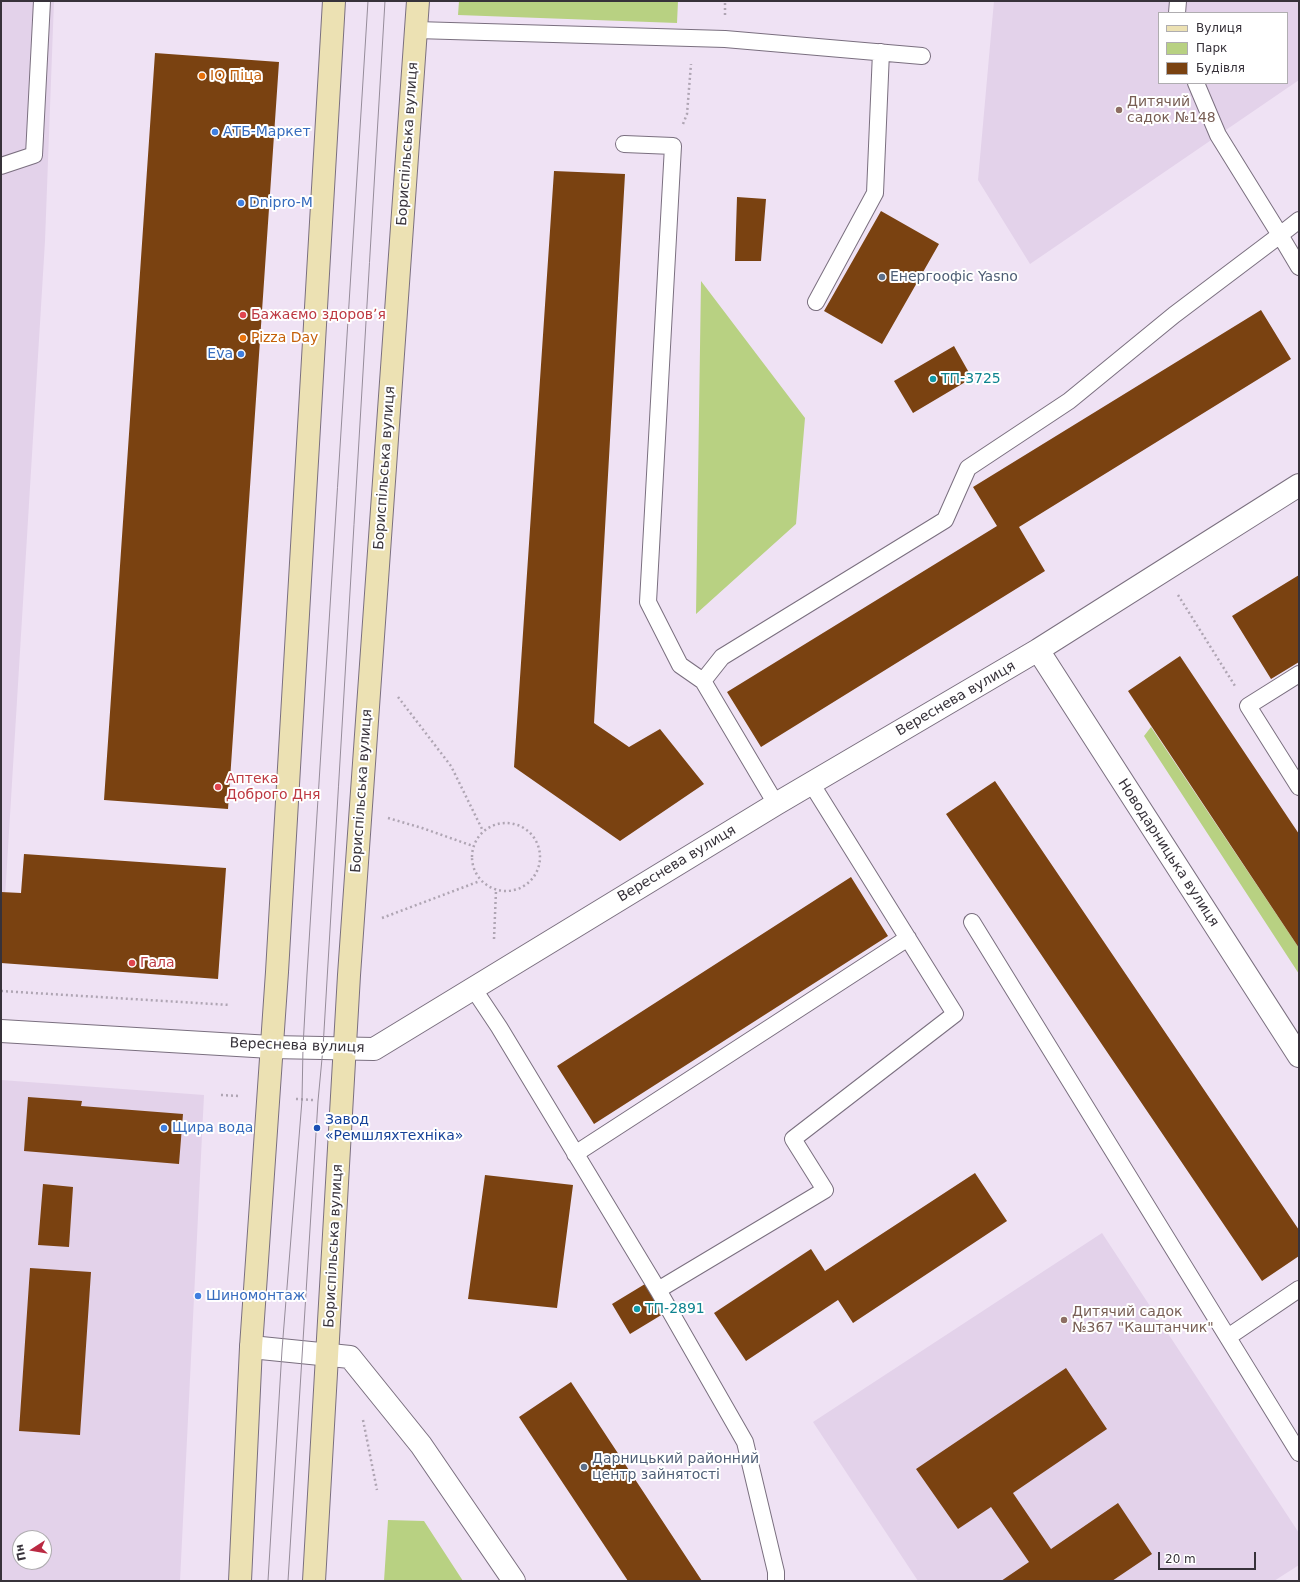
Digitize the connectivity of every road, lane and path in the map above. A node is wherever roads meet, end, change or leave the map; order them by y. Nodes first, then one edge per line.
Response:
1 (42, 1) edge
2 (334, 1) edge
3 (418, 1) edge
4 (1178, 1) edge
5 (1177, 12) edge
6 (416, 30) junction
7 (693, 38) junction
8 (881, 52) junction
9 (922, 56) dead end
10 (1196, 84) edge
11 (624, 144) dead end
12 (673, 146) junction
13 (1, 166) edge
14 (1299, 220) edge
15 (1280, 235) junction
16 (1299, 267) edge
17 (816, 302) dead end
18 (1299, 485) edge
19 (1177, 594) dead end
20 (1038, 650) junction
21 (1299, 674) edge
22 (703, 681) junction
23 (394, 692) dead end
24 (1248, 706) junction
25 (811, 783) junction
26 (1299, 787) edge
27 (776, 804) junction
28 (386, 818) dead end
29 (483, 831) junction
30 (473, 846) junction
31 (480, 881) junction
32 (496, 891) junction
33 (380, 918) dead end
34 (972, 922) dead end
35 (908, 938) junction
36 (494, 939) dead end
37 (473, 988) junction
38 (1, 991) edge
39 (230, 1005) dead end
40 (1, 1031) edge
41 (271, 1047) junction
42 (346, 1048) junction
43 (1299, 1056) edge
44 (575, 1154) junction
45 (1299, 1289) edge
46 (658, 1290) junction
47 (1228, 1337) junction
48 (251, 1346) junction
49 (328, 1354) junction
50 (1299, 1453) edge
51 (240, 1581) edge
52 (314, 1581) edge
53 (514, 1581) edge
54 (776, 1581) edge

1 - 13 lane
2 - 41 main road
3 - 6 main road, Бориспільська вулиця
4 - 5 lane
6 - 7 lane
6 - 42 main road, Бориспільська вулиця
7 - 8 lane
7 - 12 path
8 - 9 lane
8 - 17 lane
10 - 15 lane
11 - 12 lane
12 - 22 lane
14 - 15 lane
15 - 16 lane
15 - 22 lane
18 - 20 street, Вереснева вулиця
19 - 24 path
20 - 25 street, Вереснева вулиця
20 - 43 street, Новодарницька вулиця
21 - 24 lane
22 - 27 lane
23 - 29 path
24 - 26 lane
25 - 27 street, Вереснева вулиця
25 - 35 lane
27 - 37 street, Вереснева вулиця
28 - 30 path
29 - 30 path
29 - 32 path
30 - 31 path
31 - 32 path
31 - 33 path
32 - 36 path
34 - 47 lane
35 - 44 lane
35 - 46 lane
37 - 42 street, Вереснева вулиця
37 - 44 lane
38 - 39 path
40 - 41 street, Вереснева вулиця
41 - 42 street, Вереснева вулиця
41 - 48 main road
42 - 49 main road, Бориспільська вулиця
44 - 46 lane
45 - 47 lane
46 - 54 lane
47 - 50 lane
48 - 49 street
48 - 51 main road
49 - 52 main road, Бориспільська вулиця
49 - 53 street

